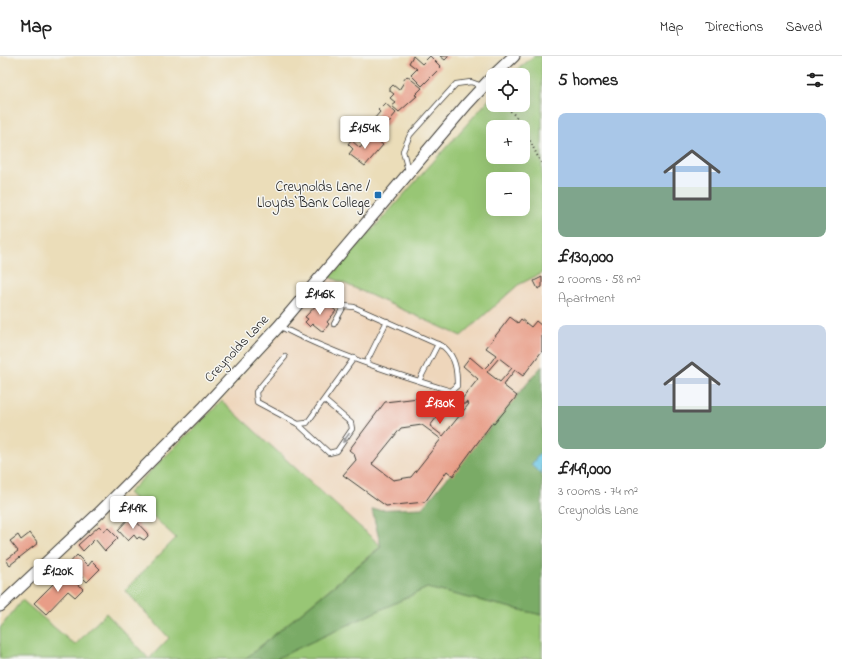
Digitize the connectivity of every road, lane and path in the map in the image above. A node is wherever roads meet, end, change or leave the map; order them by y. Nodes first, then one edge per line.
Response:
1 (514, 56) edge
2 (501, 68) edge
3 (486, 83) edge
4 (483, 86) junction
5 (512, 112) edge
6 (542, 166) edge
7 (409, 172) junction
8 (386, 321) junction
9 (334, 324) dead end
10 (279, 326) junction
11 (438, 344) junction
12 (285, 357) dead end
13 (354, 358) junction
14 (366, 362) junction
15 (419, 381) junction
16 (324, 400) junction
17 (298, 424) junction
18 (0, 606) edge

1 - 2 street, Creynolds Lane
3 - 4 street, Creynolds Lane
4 - 7 street, Creynolds Lane
4 - 7 lane
5 - 6 path
7 - 10 street, Creynolds Lane
8 - 9 lane
8 - 11 lane
8 - 14 lane
10 - 13 lane
10 - 18 street, Creynolds Lane
11 - 15 lane
11 - 15 lane
12 - 17 lane
13 - 14 lane
13 - 16 lane
14 - 15 lane
16 - 17 lane
16 -> 17 lane

